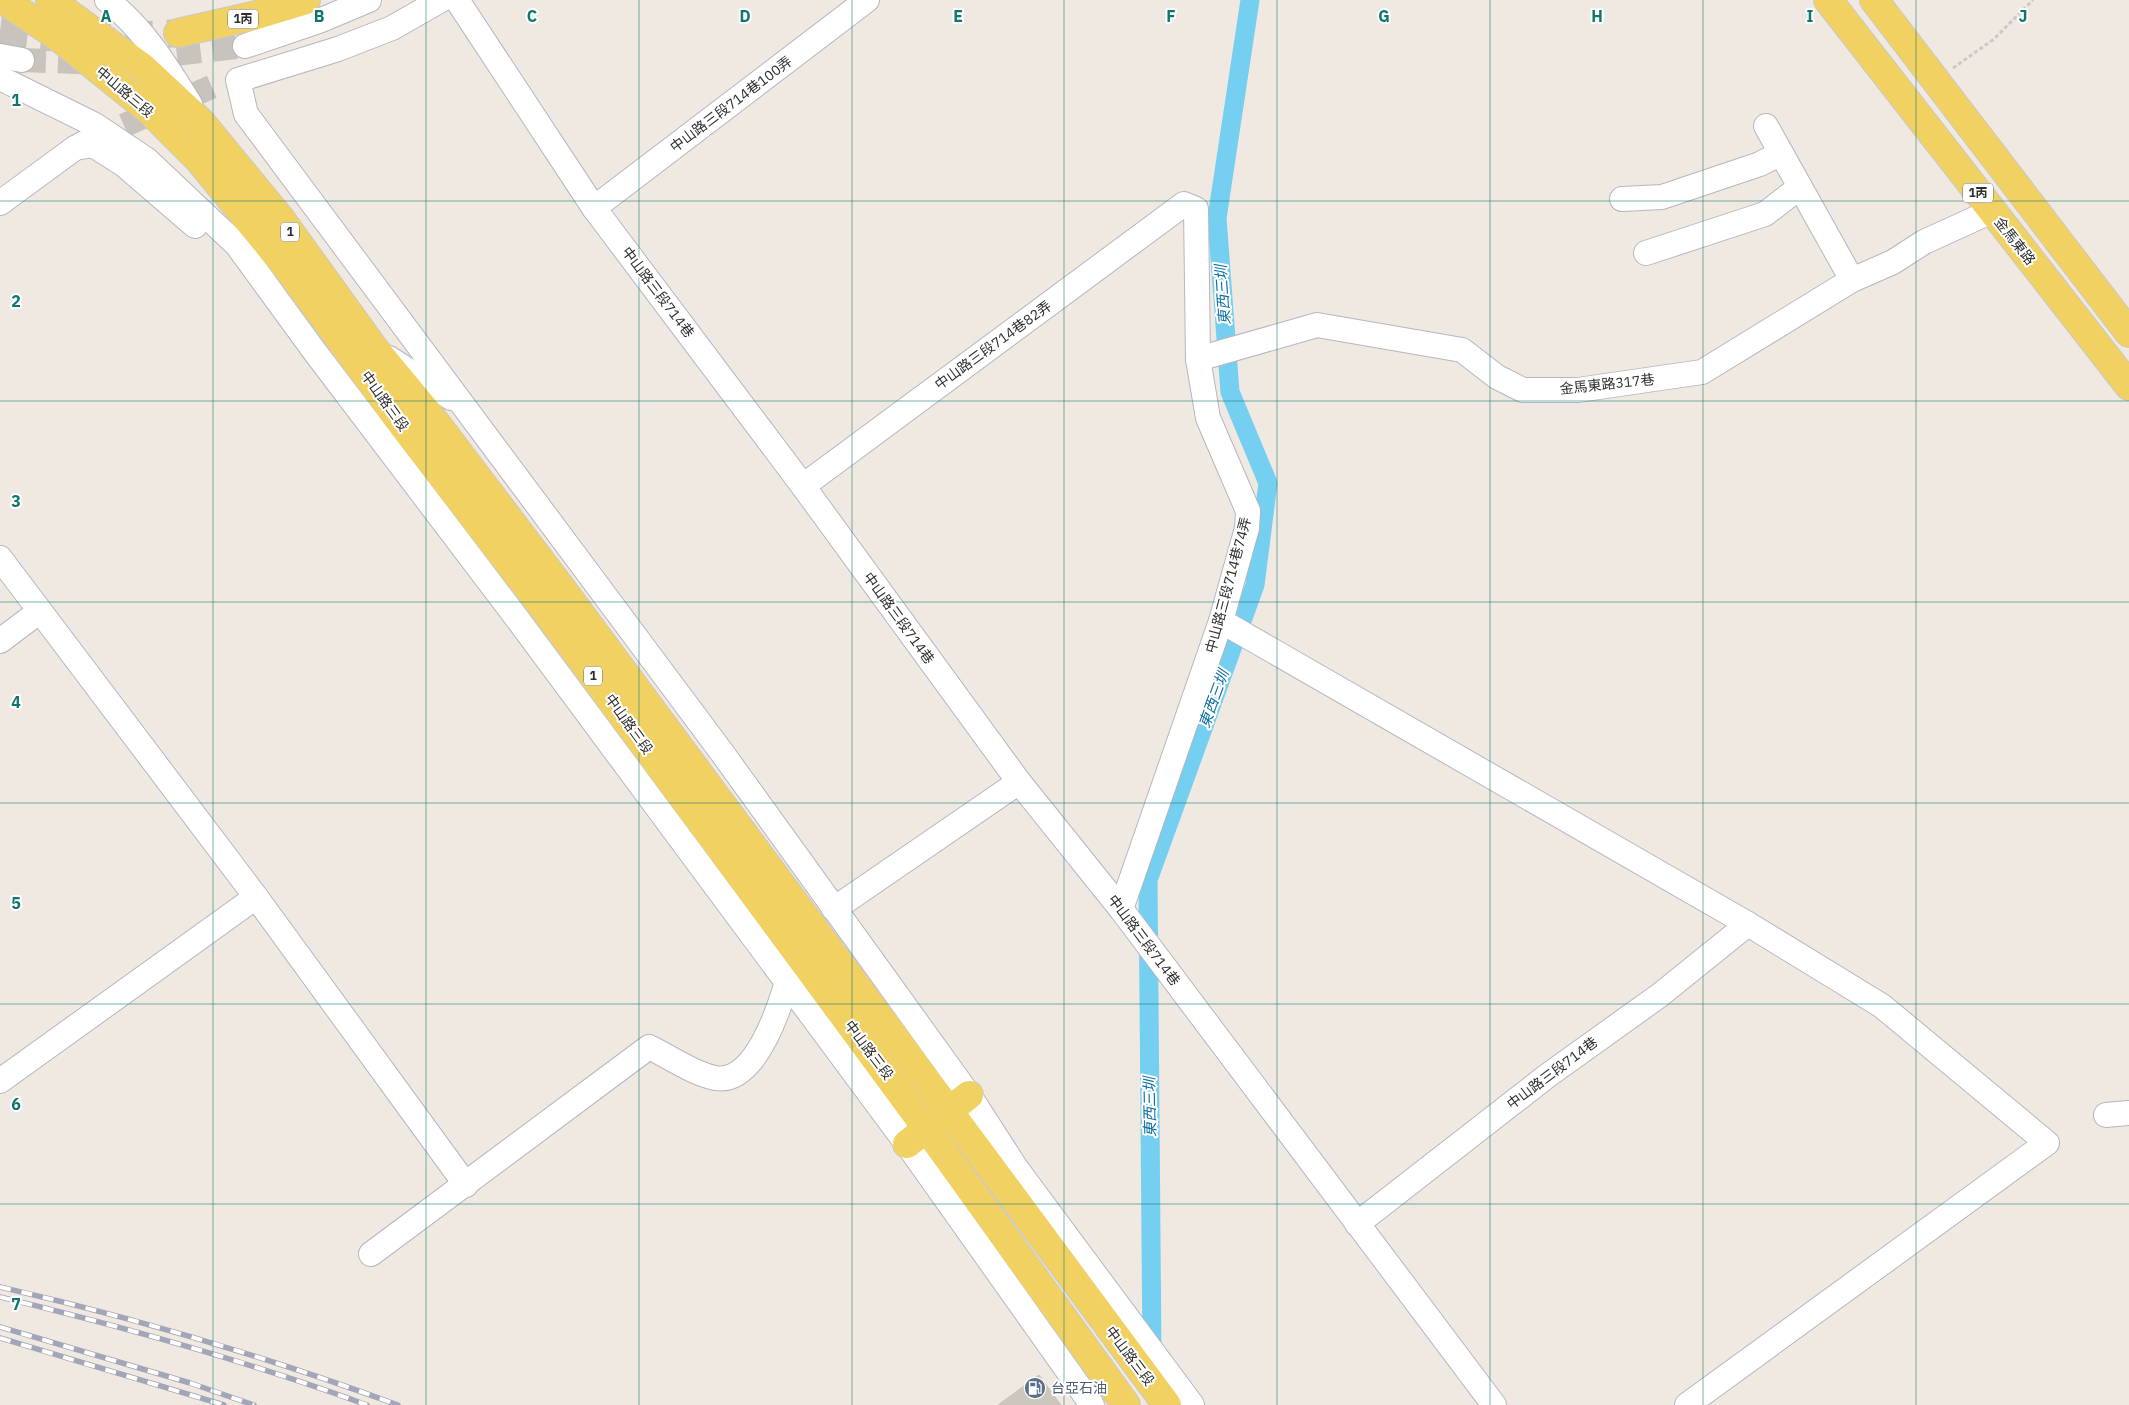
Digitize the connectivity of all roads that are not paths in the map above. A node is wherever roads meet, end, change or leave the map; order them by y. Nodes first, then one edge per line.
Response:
1 (3, 0) edge
2 (50, 0) edge
3 (107, 0) edge
4 (306, 0) edge
5 (369, 0) edge
6 (441, 0) edge
7 (457, 0) edge
8 (867, 0) edge
9 (1828, 0) edge
10 (1874, 0) edge
11 (178, 33) tunnel mouth
12 (245, 46) tunnel mouth
13 (0, 78) edge
14 (201, 122) junction
15 (1766, 126) dead end
16 (1781, 153) junction
17 (1800, 187) junction
18 (1622, 199) dead end
19 (0, 203) edge
20 (1184, 204) joint
21 (594, 208) junction
22 (1992, 211) junction
23 (1646, 253) dead end
24 (278, 278) junction
25 (1852, 280) junction
26 (2129, 333) edge
27 (2129, 339) edge
28 (416, 344) junction
29 (373, 347) junction
30 (2106, 356) junction
31 (1198, 359) junction
32 (430, 386) junction
33 (2129, 386) edge
34 (461, 404) junction
35 (436, 423) junction
36 (803, 486) junction
37 (0, 558) edge
38 (542, 606) junction
39 (40, 611) junction
40 (516, 617) junction
41 (1221, 621) junction
42 (0, 641) edge
43 (1019, 782) junction
44 (256, 897) junction
45 (834, 909) junction
46 (1121, 910) junction
47 (1748, 924) junction
48 (787, 982) junction
49 (0, 1081) edge
50 (959, 1104) junction
51 (2129, 1113) edge
52 (2106, 1115) dead end
53 (917, 1137) junction
54 (466, 1184) junction
55 (1357, 1224) junction
56 (371, 1254) dead end
57 (1092, 1405) edge
58 (1126, 1405) edge
59 (1167, 1405) edge
60 (1192, 1405) edge
61 (1494, 1405) edge
62 (1687, 1405) edge

1 - 24 main road, 中山路三段 / 1
2 - 14 main road, 1
3 - 14 street
4 - 11 main road, 1丙
5 - 12 street, 1丙
6 - 28 street, 1
7 - 21 street, 中山路三段714巷
8 - 21 street, 中山路三段714巷100弄
9 - 22 main road, 金馬東路 / 1丙
10 - 26 main road, 1丙
13 - 24 street, 中山路三段
14 - 29 main road, 1
15 - 16 street
16 - 17 street
16 - 18 street
17 - 23 street
17 - 25 street
19 - 24 street
20 - 31 street, 中山路三段714巷74弄
20 - 36 street, 中山路三段714巷82弄
21 - 36 street, 中山路三段714巷
22 - 25 street, 金馬東路317巷
22 - 30 main road, 金馬東路 / 1丙
24 - 38 main road, 中山路三段 / 1
24 - 40 street, 中山路三段 / 1
25 - 31 street, 金馬東路317巷
27 - 30 street
28 - 32 street
28 - 34 street, 1
29 - 32 street
29 - 35 main road, 中山路三段 / 1
30 - 33 main road, 金馬東路 / 1丙
31 - 41 street, 中山路三段714巷74弄
32 - 34 street
32 - 35 street
34 - 45 street, 中山路三段 / 1
35 - 50 main road, 中山路三段 / 1
36 - 43 street, 中山路三段714巷
37 - 39 street
38 - 40 street
38 - 53 main road, 中山路三段 / 1
39 - 42 street
39 - 44 street
40 - 48 street, 中山路三段 / 1
41 - 46 street, 中山路三段714巷74弄
41 - 47 street
43 - 45 street
43 - 46 street, 中山路三段714巷
44 - 49 street
44 - 54 street
45 - 50 street, 中山路三段 / 1
46 - 55 street, 中山路三段714巷
47 - 55 street, 中山路三段714巷
47 - 62 street
48 - 53 street, 中山路三段 / 1
48 - 54 street
50 - 53 main road
50 - 59 main road, 中山路三段 / 1
50 - 60 street, 中山路三段 / 1
51 - 52 street
53 - 57 street, 中山路三段 / 1
53 - 58 main road, 中山路三段 / 1
54 - 56 street
55 - 61 street, 中山路三段714巷

